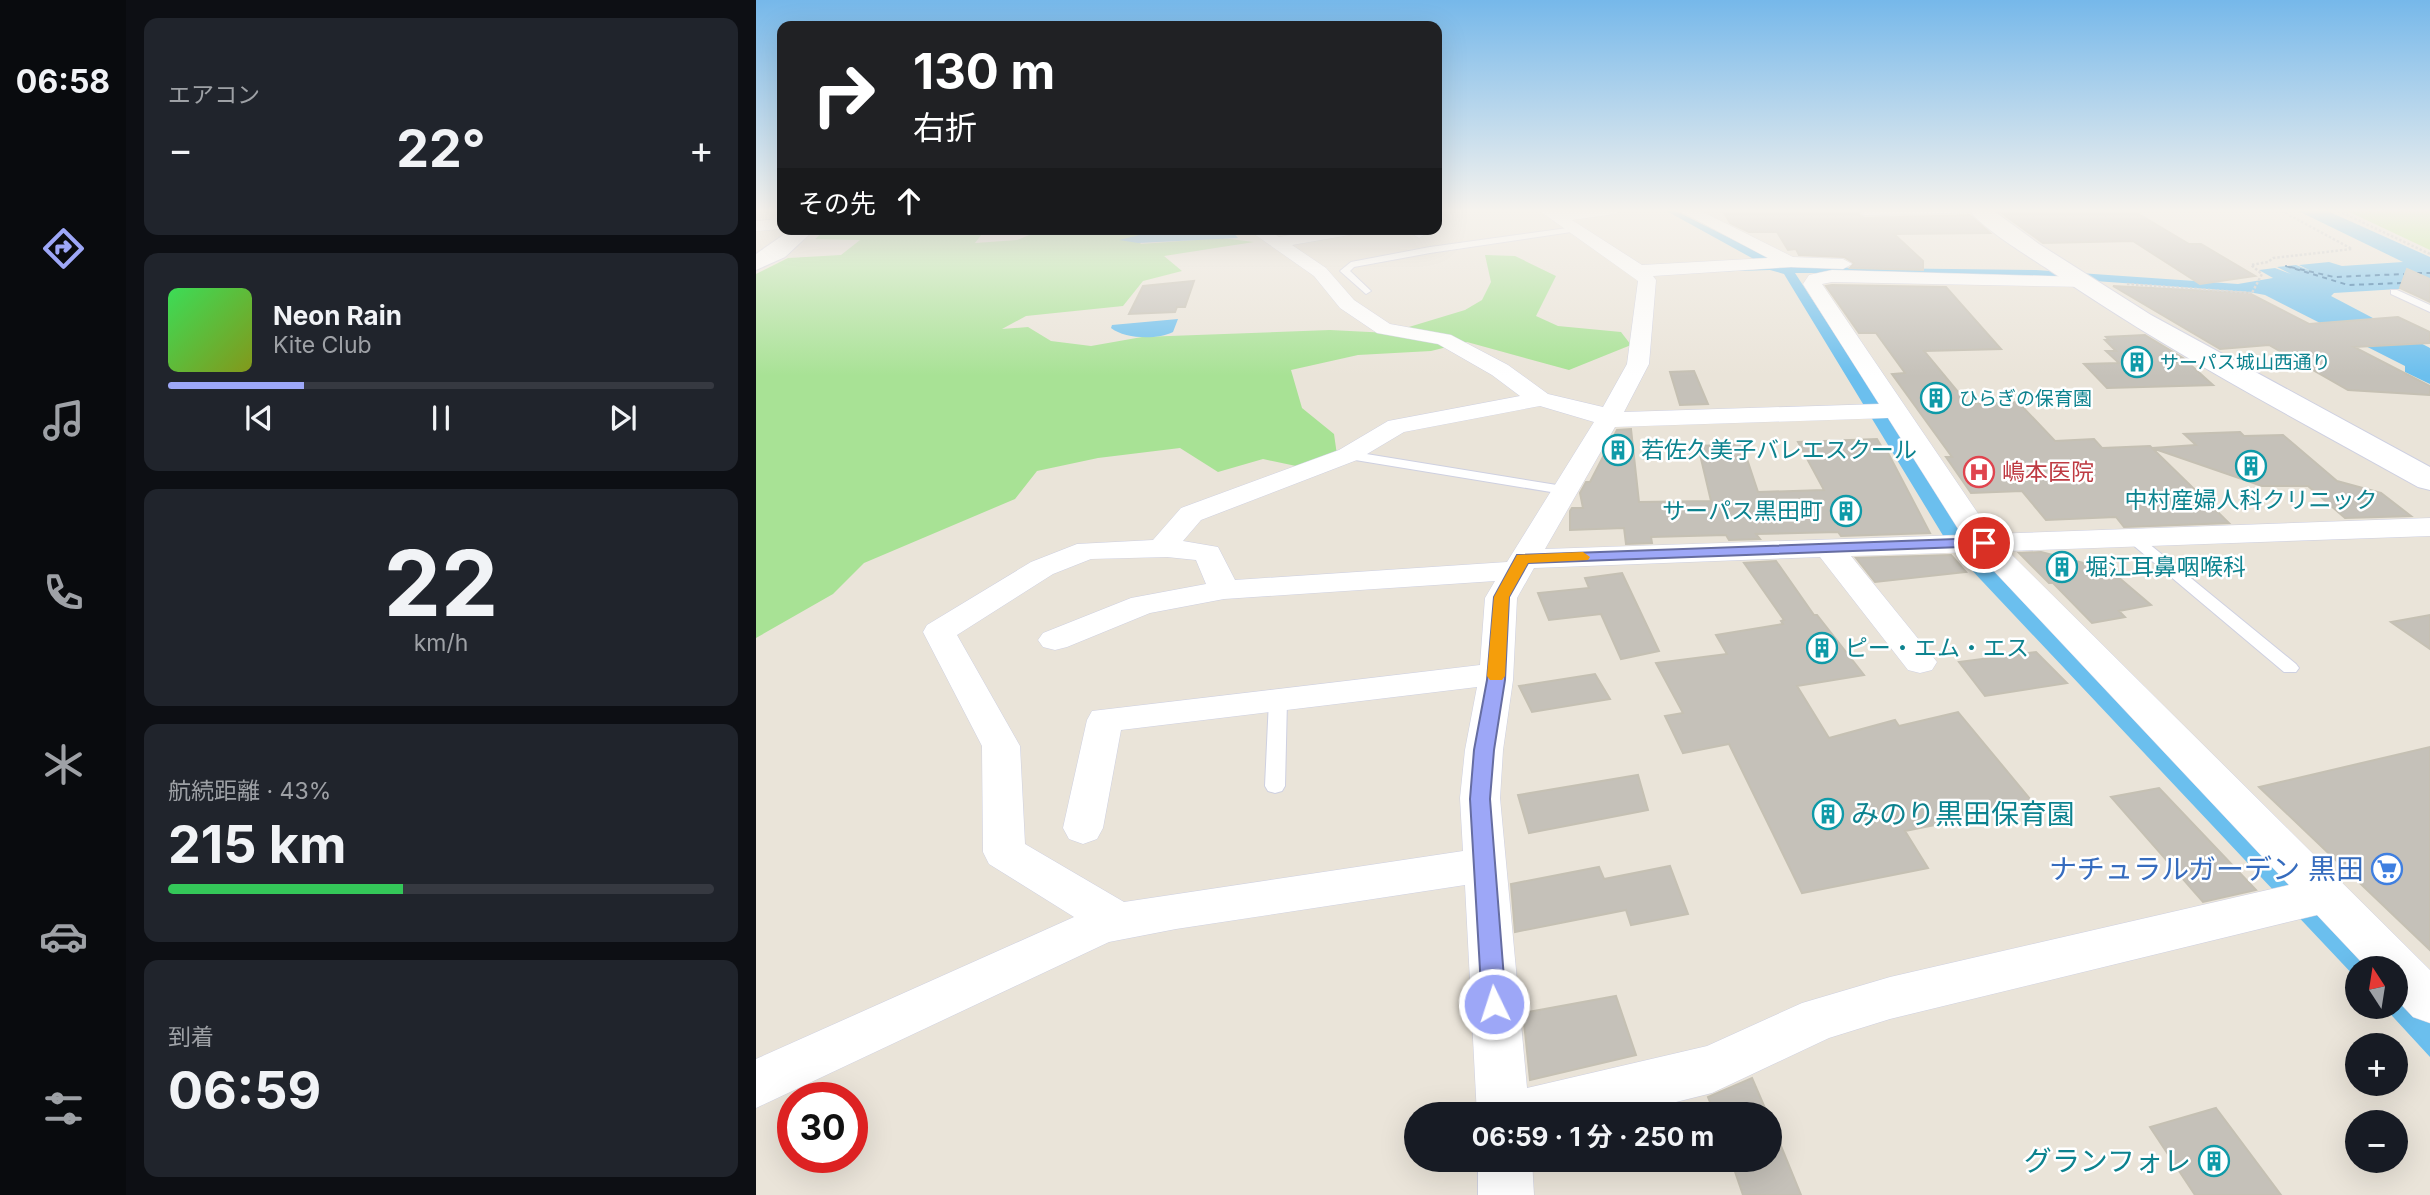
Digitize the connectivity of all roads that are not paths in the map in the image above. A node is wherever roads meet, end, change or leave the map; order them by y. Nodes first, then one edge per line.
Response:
1 (1309, 265) edge
2 (1352, 265) edge
3 (1629, 265) edge
4 (1746, 265) edge
5 (1851, 265) edge
6 (2055, 265) edge
7 (1638, 271) junction
8 (2068, 274) junction
9 (1366, 291) dead end
10 (2394, 292) dead end
11 (2430, 309) edge
12 (1540, 399) junction
13 (1883, 411) junction
14 (1607, 418) junction
15 (1349, 455) junction
16 (2430, 480) edge
17 (1563, 490) junction
18 (2430, 527) edge
19 (2132, 537) junction
20 (1968, 543) junction
21 (1161, 548) junction
22 (1828, 548) junction
23 (1519, 565) junction
24 (1224, 590) junction
25 (1055, 640) dead end
26 (1920, 662) dead end
27 (2290, 668) dead end
28 (1496, 674) junction
29 (1278, 699) junction
30 (1275, 786) dead end
31 (1083, 828) dead end
32 (1483, 865) junction
33 (2309, 899) junction
34 (1119, 922) junction
35 (2430, 1002) edge
36 (756, 1084) edge
37 (1502, 1102) edge
38 (1574, 1102) edge
39 (1505, 1172) edge
40 (1506, 1195) edge

1 - 12 street
2 - 9 lane
3 - 7 street
4 - 7 street
5 - 8 street
6 - 8 street
7 - 14 street
8 - 13 street
8 - 16 street
10 - 11 lane
12 - 14 street
12 - 15 street
13 - 14 street
13 - 20 street
14 - 17 street
15 - 17 lane
15 - 21 street
17 - 23 street
18 - 19 street
19 - 20 street
19 - 27 lane
20 - 22 street
20 - 33 street
21 - 24 street
21 - 34 street
22 - 23 street
22 - 26 street
23 - 24 street
23 - 28 street
24 - 25 street
28 - 29 street
28 - 32 street
29 - 30 lane
29 - 31 street
32 - 34 street
32 - 37 street
33 - 35 street
33 - 38 street
34 - 36 street
39 - 40 street

